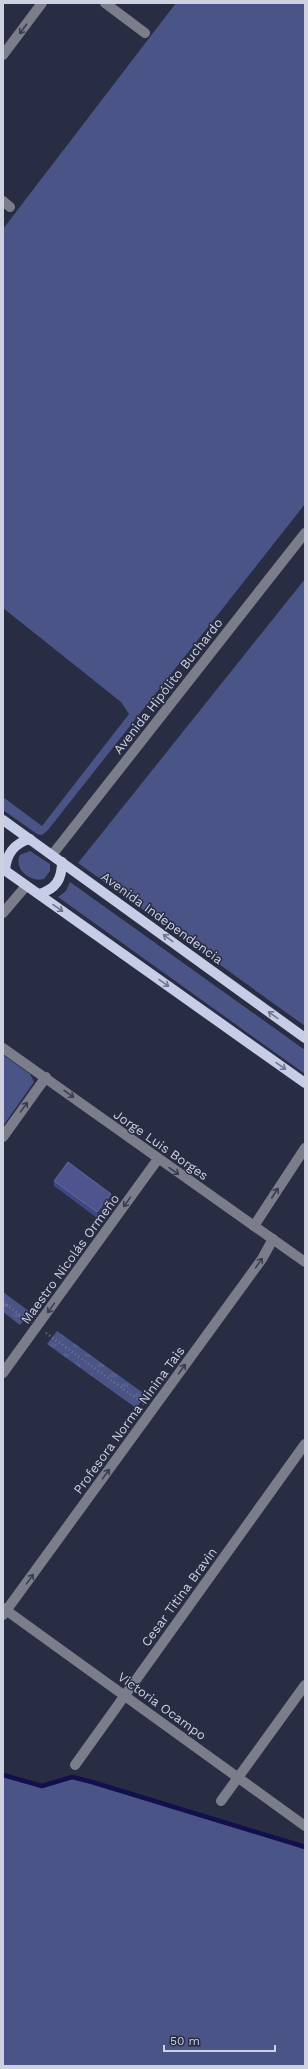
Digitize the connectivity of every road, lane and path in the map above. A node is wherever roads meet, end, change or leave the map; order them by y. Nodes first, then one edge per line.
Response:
1 (42, 3) edge
2 (105, 3) edge
3 (145, 32) dead end
4 (3, 55) edge
5 (305, 534) edge
6 (3, 820) edge
7 (30, 839) junction
8 (52, 855) junction
9 (62, 862) junction
10 (4, 870) edge
11 (26, 886) junction
12 (39, 894) junction
13 (3, 913) edge
14 (305, 1038) edge
15 (3, 1048) edge
16 (46, 1077) junction
17 (305, 1084) edge
18 (3, 1137) edge
19 (305, 1148) edge
20 (158, 1159) junction
21 (254, 1226) junction
22 (273, 1239) junction
23 (305, 1262) edge
24 (3, 1302) edge
25 (37, 1327) junction
26 (3, 1373) edge
27 (152, 1410) junction
28 (305, 1444) edge
29 (4, 1611) edge
30 (305, 1685) edge
31 (124, 1695) junction
32 (75, 1765) dead end
33 (238, 1777) junction
34 (221, 1801) dead end
35 (305, 1826) edge

1 -> 4 street
2 - 3 street
5 - 8 street, Avenida Hipólito Buchardo
6 - 7 main road, Avenida Independencia
7 - 8 main road, Avenida Independencia
7 - 10 main road
8 - 9 main road, Avenida Independencia
9 - 12 main road
14 -> 9 main road, Avenida Independencia
10 - 11 main road
11 - 12 main road
11 - 13 street
12 -> 17 main road
15 - 16 street, Jorge Luis Borges
18 -> 16 street
16 -> 20 street, Jorge Luis Borges
21 -> 19 street
20 -> 21 street, Jorge Luis Borges
20 -> 25 street, Maestro Nicolás Ormeño
21 - 22 street, Jorge Luis Borges
22 - 23 street, Jorge Luis Borges
27 -> 22 street, Profesora Norma Ninina Tais
24 - 25 path
25 - 26 street, Maestro Nicolás Ormeño
25 - 27 path
29 -> 27 street, Profesora Norma Ninina Tais
28 - 31 street, Cesar Titina Bravin
29 - 31 street, Victoria Ocampo
30 - 33 street
31 - 32 street, Cesar Titina Bravin
31 - 33 street, Victoria Ocampo
33 - 34 street
33 - 35 street, Victoria Ocampo

